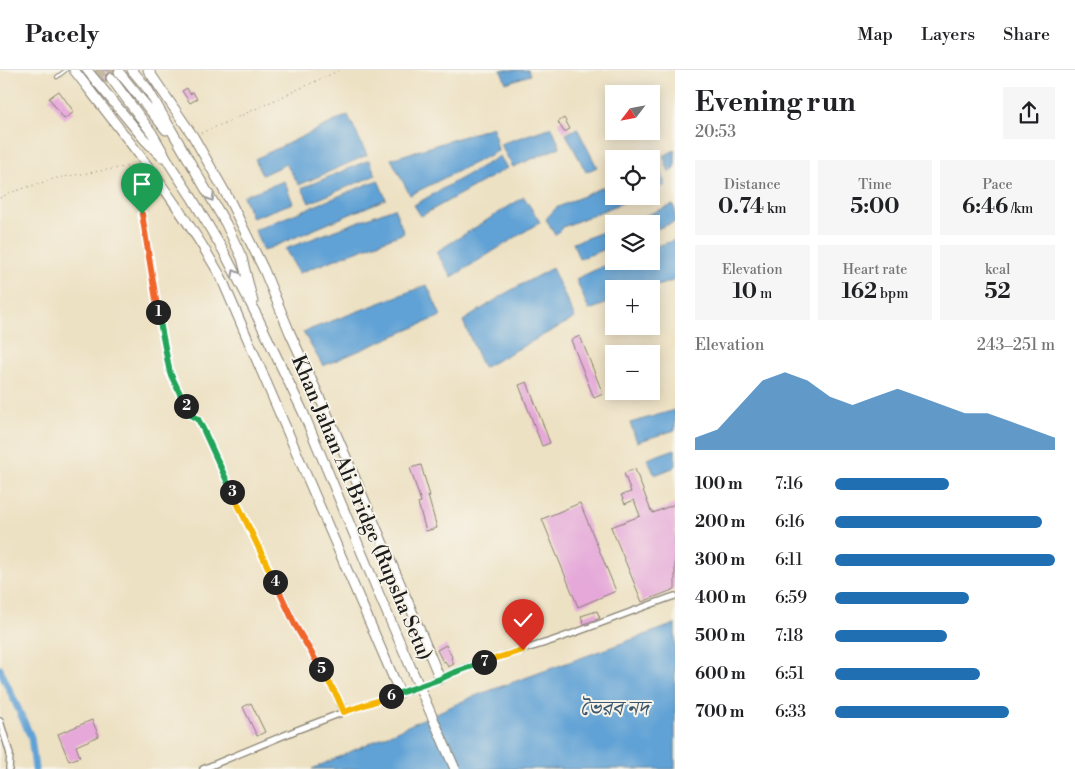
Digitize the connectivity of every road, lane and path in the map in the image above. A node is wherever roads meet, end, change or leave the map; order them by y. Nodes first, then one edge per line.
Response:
1 (66, 70) edge
2 (74, 70) edge
3 (87, 70) edge
4 (132, 70) edge
5 (139, 70) edge
6 (148, 70) edge
7 (340, 70) edge
8 (115, 76) edge
9 (57, 77) dead end
10 (193, 136) junction
11 (187, 156) junction
12 (143, 164) junction
13 (170, 166) junction
14 (0, 198) edge
15 (257, 316) junction
16 (278, 587) joint
17 (675, 596) edge
18 (440, 679) junction
19 (400, 693) junction
20 (344, 712) junction
21 (0, 721) edge
22 (9, 769) edge
23 (203, 769) edge
24 (455, 769) edge

1 - 9 lane
2 - 12 highway
3 - 13 highway
4 - 11 highway
5 - 11 highway
6 - 10 highway
7 - 10 path
8 - 11 highway
8 - 13 highway
10 - 18 highway
11 -> 15 highway
12 - 14 path
12 - 16 path
12 - 19 highway
15 -> 13 highway
15 - 24 highway, Khan Jahan Ali Bridge (Rupsha Setu), bridge
16 - 20 street
17 - 18 street
18 - 19 street
19 - 20 street
20 - 23 street
21 - 22 street

